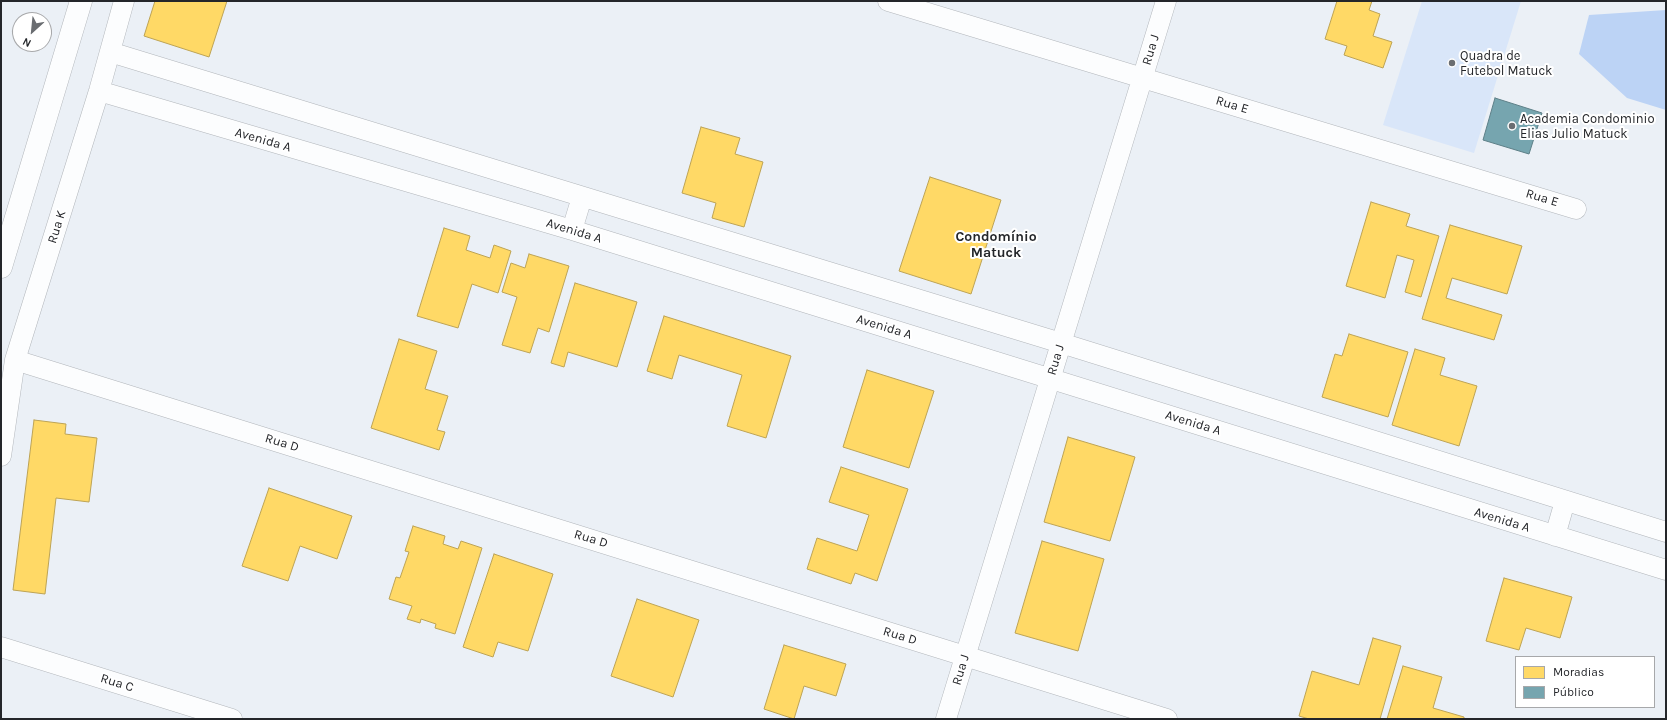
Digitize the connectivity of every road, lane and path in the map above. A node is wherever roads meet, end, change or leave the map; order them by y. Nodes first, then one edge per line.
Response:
1 (81, 1) edge
2 (124, 1) edge
3 (888, 1) edge
4 (1166, 1) edge
5 (110, 52) junction
6 (1143, 78) junction
7 (99, 92) junction
8 (582, 197) junction
9 (1576, 208) dead end
10 (572, 230) junction
11 (1, 267) edge
12 (1061, 343) junction
13 (15, 360) junction
14 (1050, 378) junction
15 (1, 456) edge
16 (1565, 501) junction
17 (1666, 532) edge
18 (1555, 536) junction
19 (1666, 570) edge
20 (1, 647) edge
21 (965, 656) junction
22 (232, 719) edge
23 (946, 719) edge
24 (1167, 719) edge

1 - 11 street
2 - 5 street, Rua K
3 - 6 street, Rua E
4 - 6 street, Rua J
5 - 7 street, Rua K
5 - 8 street
6 - 9 street, Rua E
6 - 12 street, Rua J
7 - 10 street, Avenida A
7 - 13 street, Rua K
8 - 10 street
8 - 12 street
10 - 14 street, Avenida A
12 - 14 street, Rua J
12 - 16 street
13 - 15 street, Rua K
13 - 21 street, Rua D
14 - 18 street, Avenida A
14 - 21 street, Rua J
16 - 17 street
16 - 18 street
18 - 19 street, Avenida A
20 - 22 street, Rua C
21 - 23 street, Rua J
21 - 24 street, Rua D

